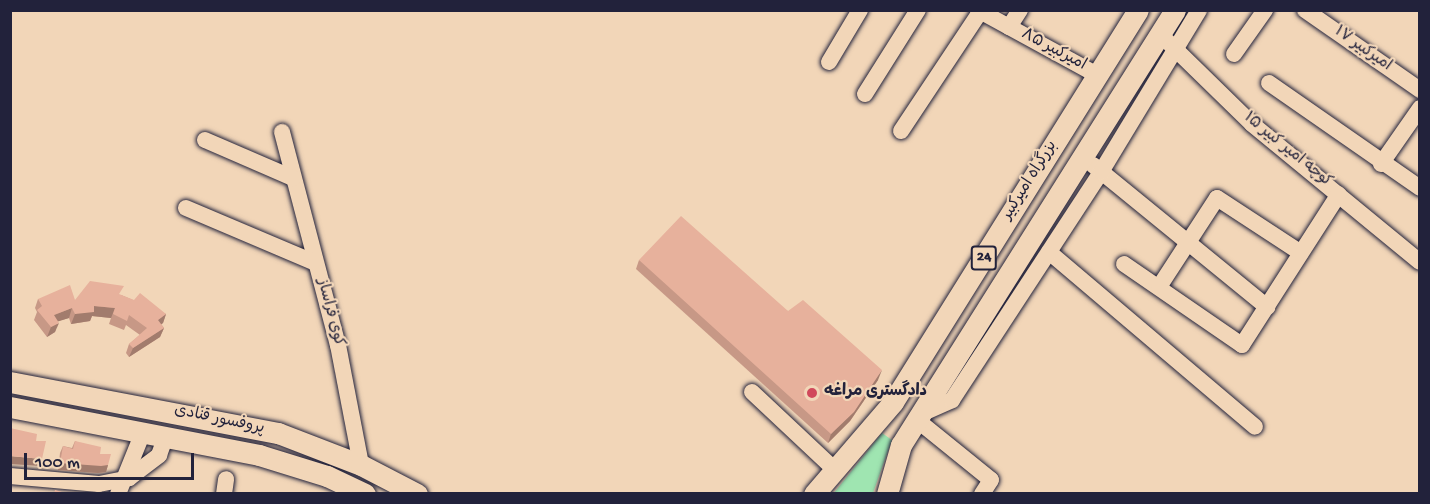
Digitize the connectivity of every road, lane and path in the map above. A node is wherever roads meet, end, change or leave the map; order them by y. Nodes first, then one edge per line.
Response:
1 (860, 10) edge
2 (918, 10) edge
3 (1020, 10) edge
4 (1138, 10) edge
5 (1175, 10) edge
6 (1199, 10) edge
7 (1265, 10) edge
8 (1305, 10) edge
9 (979, 11) edge
10 (1009, 27) junction
11 (1167, 42) junction
12 (1234, 54) dead end
13 (829, 62) dead end
14 (1097, 75) junction
15 (1269, 83) dead end
16 (1419, 90) edge
17 (865, 94) dead end
18 (1419, 108) edge
19 (901, 131) dead end
20 (282, 132) dead end
21 (205, 140) dead end
22 (1083, 157) junction
23 (1381, 164) junction
24 (1101, 171) junction
25 (293, 178) junction
26 (1419, 188) edge
27 (1338, 194) junction
28 (186, 208) dead end
29 (1187, 242) junction
30 (1049, 252) junction
31 (1301, 253) junction
32 (313, 262) junction
33 (1419, 262) edge
34 (1124, 264) dead end
35 (1159, 287) junction
36 (1267, 308) junction
37 (10, 381) edge
38 (752, 392) dead end
39 (10, 407) edge
40 (919, 417) junction
41 (1255, 427) dead end
42 (143, 432) junction
43 (166, 436) junction
44 (362, 465) junction
45 (835, 470) junction
46 (10, 476) edge
47 (118, 494) edge
48 (365, 494) edge
49 (417, 494) edge
50 (814, 494) edge
51 (886, 494) edge
52 (982, 494) edge

1 - 13 street
2 - 17 street
3 - 10 street
4 - 14 main road, بزرگراه امیرکبیر / 24
5 - 11 main road, بزرگراه امیرکبیر / 24
6 - 11 street
7 - 12 street
8 - 16 street, امیرکبیر ۱۷
9 - 10 street, امیرکبیر ۸۵
9 - 19 street
10 - 14 street, امیرکبیر ۸۵
11 - 22 main road, بزرگراه امیرکبیر / 24
11 - 24 street
11 - 27 street, کوچه امیر کبیر ۱۵
14 - 45 main road, بزرگراه امیرکبیر / 24
15 - 23 street
18 - 23 street
20 - 25 street
21 - 25 street
22 - 24 street
22 - 40 main road, بزرگراه امیرکبیر / 24
23 - 26 street
24 - 29 street
24 - 30 street
25 - 32 street
27 - 31 street
27 - 33 street, کوچه امیر کبیر ۱۵
28 - 32 street, کوی فراساز
29 - 31 street
29 - 35 street
29 - 36 street
30 - 40 street
30 - 41 street
31 - 36 street
32 - 44 street, کوی فراساز
34 - 35 street
35 - 36 street
37 - 44 main road, پروفسور قنادی
38 - 45 street
39 - 42 main road, پروفسور قنادی
40 - 51 main road, بزرگراه امیرکبیر / 24
40 - 52 street
42 - 43 main road, پروفسور قنادی
42 - 47 street
43 - 46 street
43 - 48 main road, پروفسور قنادی
44 - 49 main road, پروفسور قنادی
45 - 50 main road, بزرگراه امیرکبیر / 24

